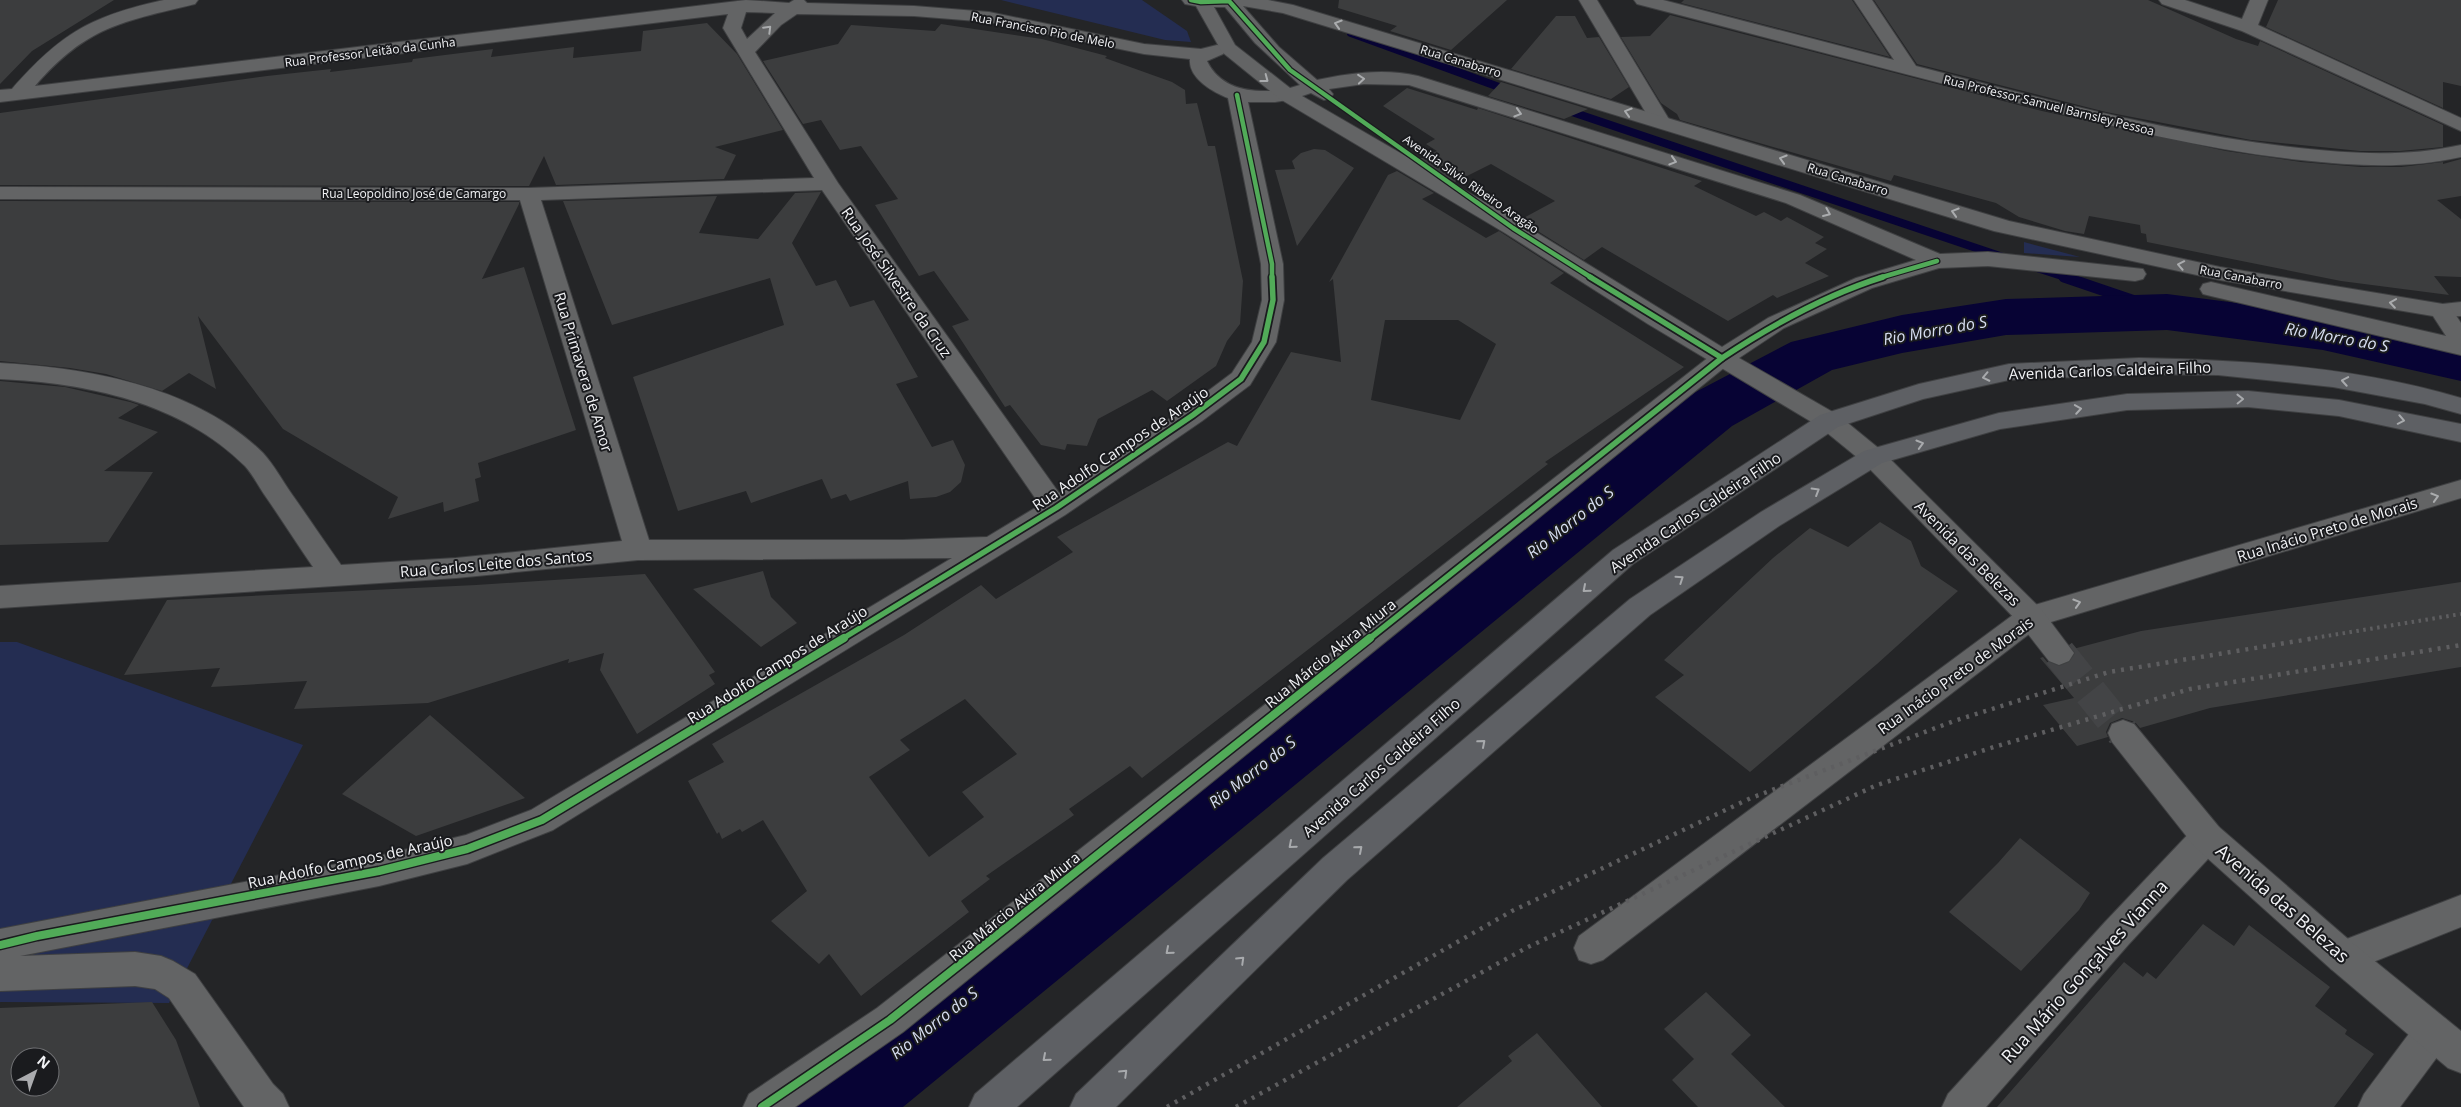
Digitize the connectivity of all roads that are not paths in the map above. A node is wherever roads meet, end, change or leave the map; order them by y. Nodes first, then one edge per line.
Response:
1 (188, 0) edge
2 (764, 0) edge
3 (965, 0) edge
4 (1229, 0) edge
5 (1588, 0) edge
6 (1643, 0) edge
7 (1863, 0) edge
8 (2168, 0) edge
9 (2259, 0) edge
10 (1198, 1) edge
11 (799, 4) edge
12 (739, 7) junction
13 (988, 17) junction
14 (2248, 27) junction
15 (1228, 48) junction
16 (746, 51) junction
17 (1201, 62) junction
18 (1290, 70) junction
19 (1910, 70) junction
20 (1313, 86) junction
21 (9, 95) edge
22 (1236, 95) junction
23 (1287, 95) junction
24 (1660, 121) junction
25 (2461, 125) edge
26 (2461, 151) edge
27 (828, 184) junction
28 (0, 193) edge
29 (529, 194) junction
30 (2002, 226) junction
31 (1513, 228) junction
32 (1988, 259) junction
33 (1937, 261) junction
34 (2451, 310) edge
35 (2461, 341) edge
36 (2461, 347) edge
37 (1722, 358) junction
38 (0, 371) edge
39 (2461, 406) edge
40 (1830, 421) junction
41 (2461, 433) edge
42 (1873, 457) junction
43 (2461, 489) edge
44 (1056, 508) junction
45 (993, 546) junction
46 (638, 550) junction
47 (334, 576) junction
48 (0, 597) edge
49 (2031, 617) junction
50 (2059, 653) tunnel mouth
51 (2123, 733) tunnel mouth
52 (2207, 836) junction
53 (2461, 911) edge
54 (0, 945) edge
55 (1591, 948) dead end
56 (2343, 957) junction
57 (0, 974) edge
58 (2433, 1032) junction
59 (2461, 1055) edge
60 (270, 1107) edge
61 (762, 1107) edge
62 (988, 1107) edge
63 (1089, 1107) edge
64 (1961, 1107) edge
65 (2377, 1107) edge

1 - 21 street
2 - 12 street, Rua Professor Leitão da Cunha
3 - 13 street
4 - 10 street, Rua Canabarro
4 - 18 street, Avenida Silvio Ribeiro Aragão
24 -> 4 street, Rua Canabarro
5 - 24 street
6 - 19 street, Rua Professor Samuel Barnsley Pessoa
7 - 19 street
8 - 14 street
9 - 14 street
10 - 15 street, Avenida Silvio Ribeiro Aragão
11 - 12 street, Rua Professor Leitão da Cunha
11 - 13 street, Rua Francisco Pio de Melo
16 -> 11 street
12 - 16 street, Rua José Silvestre da Cruz
12 - 21 street, Rua Professor Leitão da Cunha
13 - 17 street, Rua Francisco Pio de Melo
14 - 25 street
15 - 17 street
15 - 18 street
15 -> 23 street, Avenida Silvio Ribeiro Aragão
16 - 27 street, Rua José Silvestre da Cruz
17 - 22 street, Rua Francisco Pio de Melo
18 - 20 street, Avenida Silvio Ribeiro Aragão
19 - 26 street, Rua Professor Samuel Barnsley Pessoa
20 - 23 street, Rua Francisco Pio de Melo
20 - 31 street, Avenida Silvio Ribeiro Aragão
20 -> 33 street, Rua Canabarro
22 - 23 street, Rua Francisco Pio de Melo
22 - 44 street, Rua Adolfo Campos de Araújo
23 - 31 street, Avenida Silvio Ribeiro Aragão
30 -> 24 street, Rua Canabarro
27 - 29 street, Rua Leopoldino José de Camargo
27 - 44 street, Rua José Silvestre da Cruz
28 - 29 street, Rua Leopoldino José de Camargo
29 - 46 street, Rua Primavera de Amor
30 - 32 street
34 -> 30 street, Rua Canabarro
31 - 37 street, Avenida Silvio Ribeiro Aragão
32 - 33 street, Rua Canabarro
32 - 36 street, Rua Canabarro
33 - 37 street, Rua Márcio Akira Miura
34 - 35 street, Rua Canabarro
37 - 40 street, Avenida Silvio Ribeiro Aragão
37 - 61 street, Rua Márcio Akira Miura
38 - 47 street
39 -> 40 main road, Avenida Carlos Caldeira Filho
40 - 42 street, Avenida Silvio Ribeiro Aragão
40 -> 62 main road, Avenida Carlos Caldeira Filho
42 -> 41 main road
42 - 49 street, Avenida das Belezas
63 -> 42 main road
49 -> 43 street, Rua Inácio Preto de Morais
44 - 45 street, Rua Adolfo Campos de Araújo
45 - 46 street, Rua Carlos Leite dos Santos
45 - 54 street, Rua Adolfo Campos de Araújo
46 - 47 street, Rua Carlos Leite dos Santos
47 - 48 street, Rua Carlos Leite dos Santos
49 - 50 street, Avenida das Belezas
49 - 55 street, Rua Inácio Preto de Morais
51 - 52 street, Avenida das Belezas
52 - 56 street, Avenida das Belezas
52 - 64 street, Rua Mário Gonçalves Vianna
53 - 56 street
56 - 58 street, Avenida das Belezas
57 - 60 street
58 - 59 street, Avenida das Belezas
58 - 65 street

